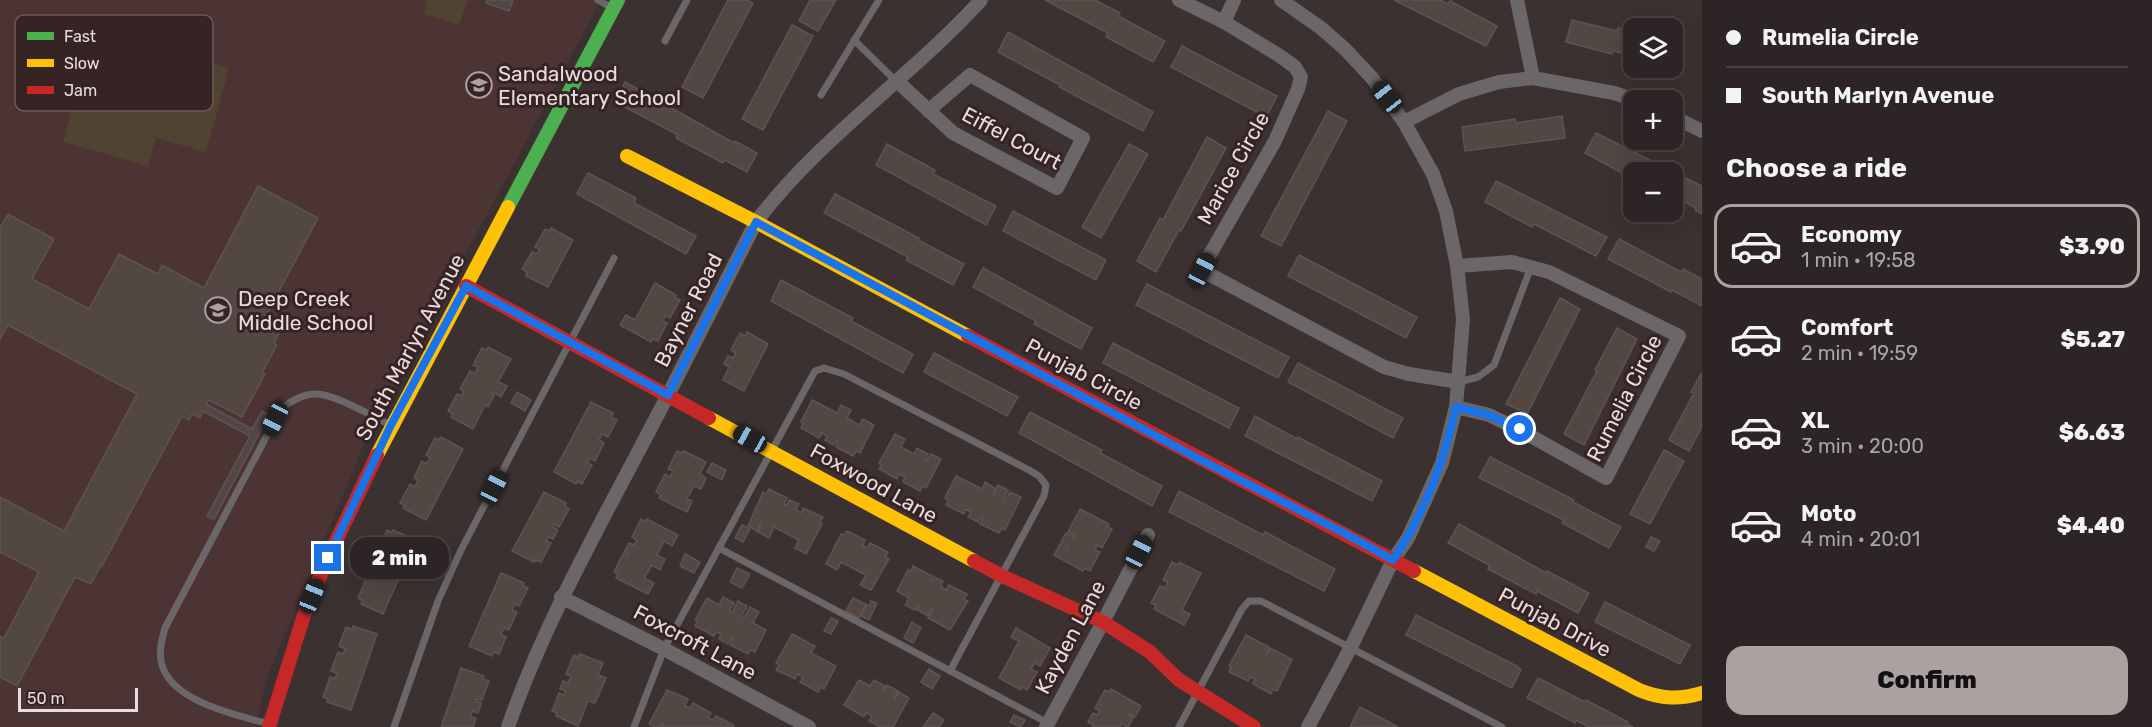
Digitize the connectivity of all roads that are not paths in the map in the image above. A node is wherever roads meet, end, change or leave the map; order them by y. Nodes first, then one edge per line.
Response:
1 (598, 0) edge
2 (687, 0) edge
3 (879, 0) edge
4 (981, 0) edge
5 (1179, 0) edge
6 (1234, 0) edge
7 (1281, 0) edge
8 (1517, 0) edge
9 (616, 4) edge
10 (1224, 22) junction
11 (854, 40) junction
12 (665, 41) dead end
13 (1533, 78) junction
14 (898, 82) junction
15 (821, 95) dead end
16 (1623, 96) edge
17 (928, 111) junction
18 (1404, 122) junction
19 (1683, 122) edge
20 (1702, 131) edge
21 (627, 156) dead end
22 (756, 222) junction
23 (614, 258) dead end
24 (1457, 266) junction
25 (1531, 267) junction
26 (466, 286) junction
27 (570, 342) junction
28 (1459, 382) junction
29 (668, 395) junction
30 (1456, 407) junction
31 (391, 425) junction
32 (770, 450) junction
33 (1148, 535) dead end
34 (718, 548) junction
35 (1393, 560) junction
36 (1002, 576) junction
37 (561, 597) junction
38 (1103, 622) junction
39 (1351, 647) junction
40 (664, 649) junction
41 (950, 671) junction
42 (1198, 692) junction
43 (1702, 693) edge
44 (1047, 725) edge
45 (269, 726) edge
46 (394, 727) edge
47 (508, 727) edge
48 (634, 727) edge
49 (809, 727) edge
50 (1179, 727) edge
51 (1254, 727) edge
52 (1308, 727) edge
53 (1502, 727) edge

1 - 9 lane
2 - 12 lane
3 - 11 lane
4 - 14 street, Bayner Road
5 - 10 street, Marice Circle
6 - 10 street
7 - 18 street
8 - 13 street
9 - 26 street, South Marlyn Avenue
10 - 28 street, Marice Circle
11 - 14 lane
11 - 15 lane
13 - 16 street
13 - 18 street
14 - 17 street, Eiffel Court
14 - 22 street, Bayner Road
17 - 17 street, Eiffel Court
18 - 24 street
19 - 20 street
21 - 22 street, Punjab Circle
22 - 29 street, Bayner Road
22 - 35 street, Punjab Circle
23 - 27 lane
24 - 25 street, Rumelia Circle
24 - 28 street
25 - 28 lane
25 - 30 street, Rumelia Circle
26 - 27 street, Foxwood Lane
26 - 31 street, South Marlyn Avenue
27 - 29 street, Foxwood Lane
27 - 46 lane
28 - 30 street
29 - 32 street, Foxwood Lane
29 - 37 street, Bayner Road
30 - 35 street
31 - 45 street, South Marlyn Avenue
31 - 45 lane
32 - 34 lane
32 - 36 street, Foxwood Lane
32 - 36 lane
33 - 38 street, Kayden Lane
34 - 40 lane
34 - 41 lane
35 - 39 street
35 - 43 street, Punjab Drive
36 - 38 street, Foxwood Lane
36 - 41 lane
37 - 40 street, Foxcroft Lane
37 - 47 street, Bayner Road
38 - 42 street, Foxwood Lane
38 - 44 street, Kayden Lane
39 - 42 lane
39 - 52 street
39 - 53 lane
40 - 48 lane
40 - 49 street, Foxcroft Lane
41 - 44 lane
42 - 50 lane
42 - 51 street, Foxwood Lane

